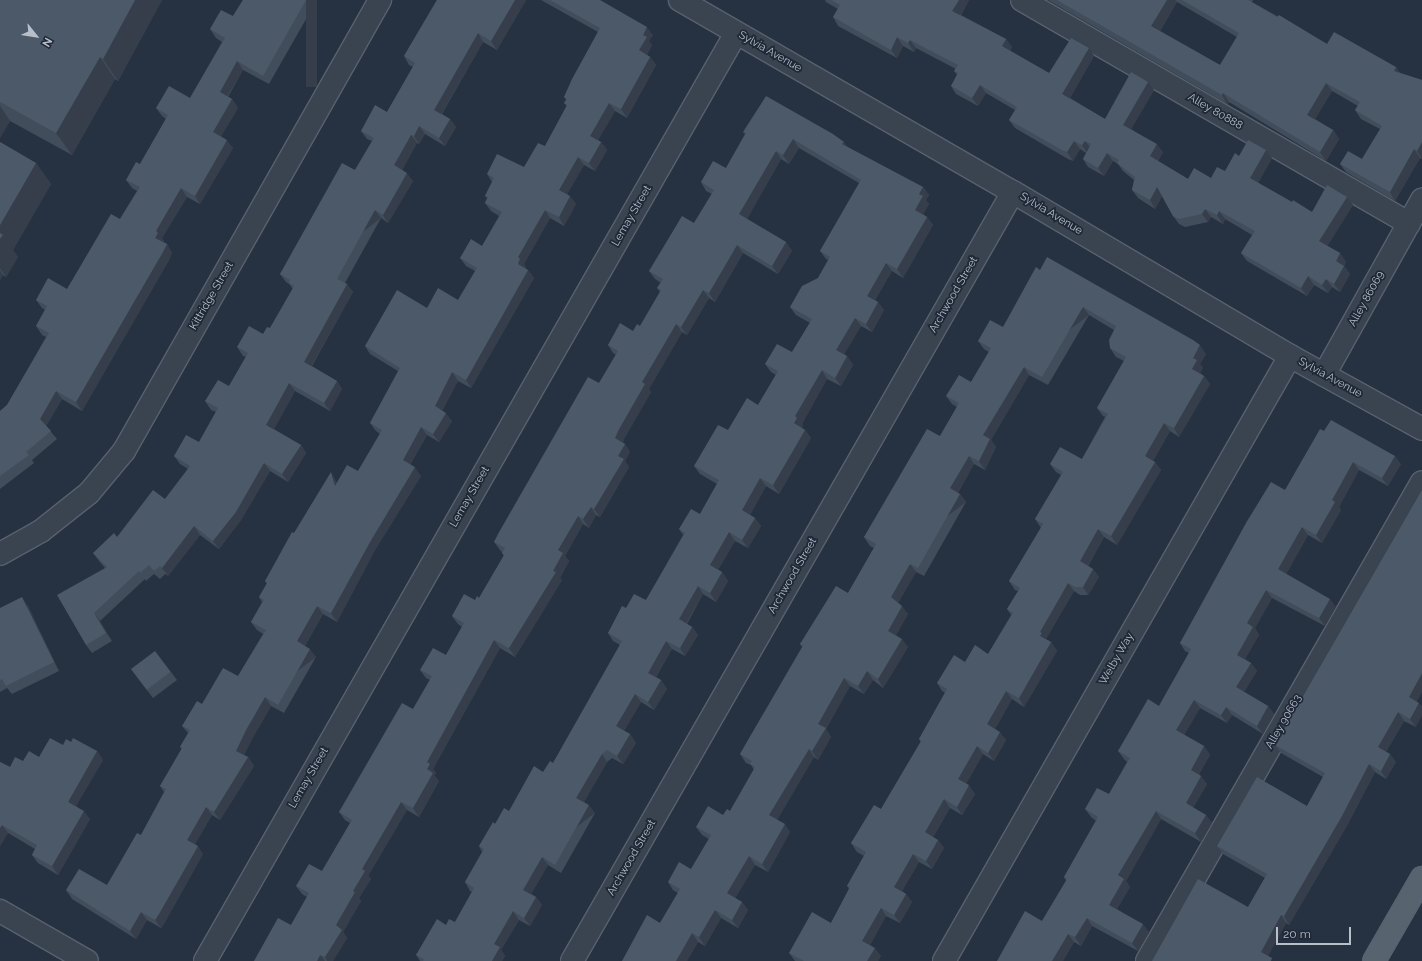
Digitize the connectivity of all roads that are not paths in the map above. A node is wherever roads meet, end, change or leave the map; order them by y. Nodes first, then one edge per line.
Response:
1 (380, 0) edge
2 (680, 0) edge
3 (1022, 0) edge
4 (736, 33) junction
5 (1013, 192) junction
6 (1422, 200) edge
7 (1409, 223) junction
8 (1290, 356) junction
9 (1324, 375) junction
10 (1422, 429) edge
11 (1422, 482) edge
12 (0, 554) edge
13 (1422, 878) edge
14 (0, 911) edge
15 (87, 961) edge
16 (205, 961) edge
17 (572, 961) edge
18 (944, 961) edge
19 (1147, 961) edge
20 (1374, 961) edge

1 - 12 street, Kittridge Street
2 - 4 street, Sylvia Avenue
3 - 7 street, Alley 80888
4 - 5 street, Sylvia Avenue
4 - 16 street, Lemay Street
5 - 8 street, Sylvia Avenue
5 - 17 street, Archwood Street
6 - 7 street, Alley 86069
7 - 9 street, Alley 86069
8 - 9 street, Sylvia Avenue
8 - 18 street, Welby Way
9 - 10 street, Sylvia Avenue
11 - 19 street, Alley 90663
13 - 20 main road
14 - 15 street

